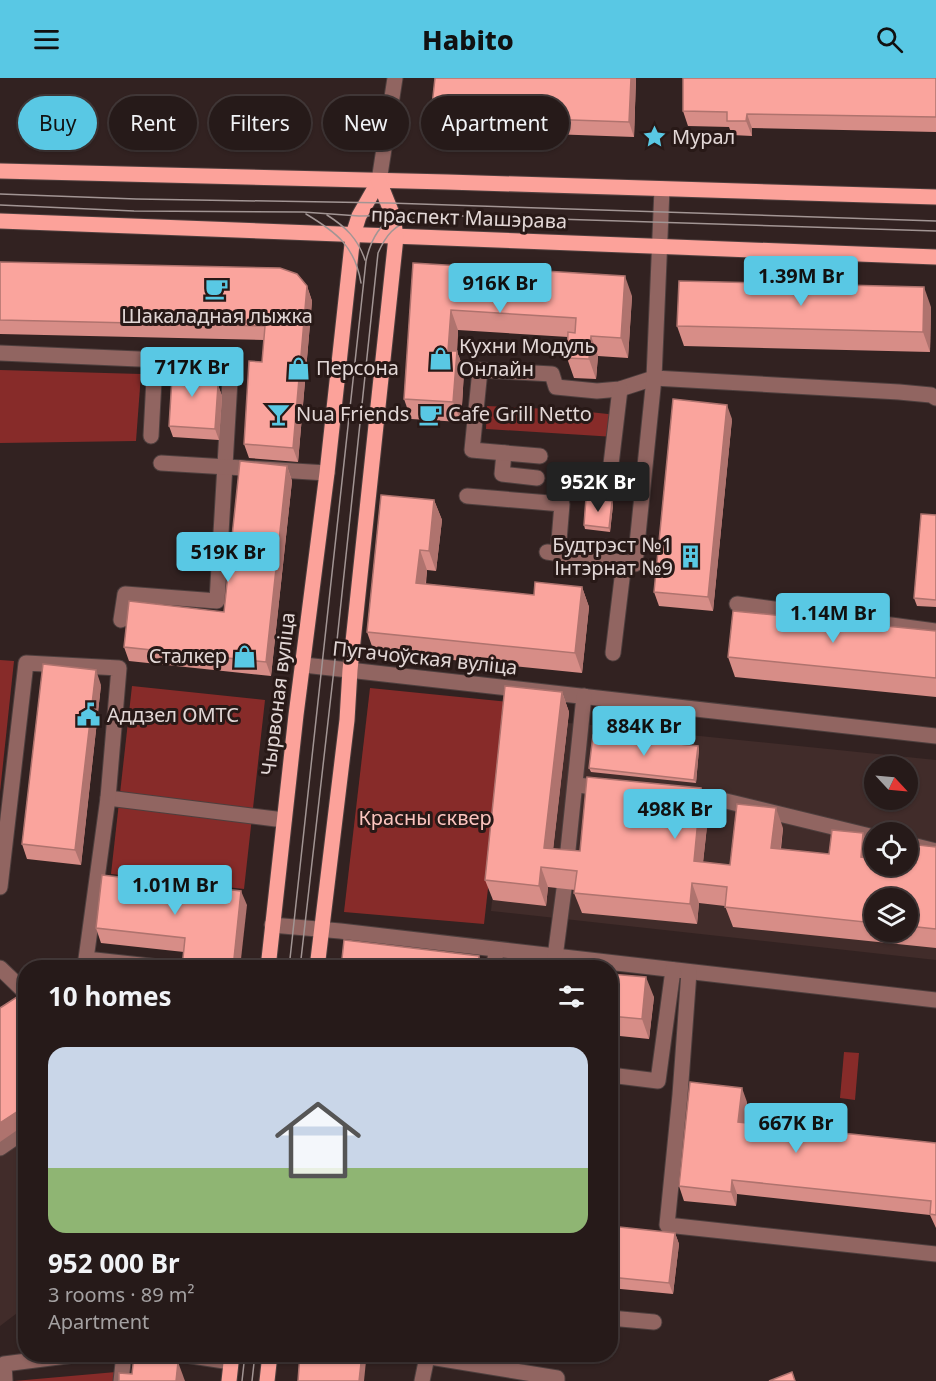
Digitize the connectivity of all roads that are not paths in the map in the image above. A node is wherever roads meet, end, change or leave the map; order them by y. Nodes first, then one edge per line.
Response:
1 (395, 78) edge
2 (0, 171) edge
3 (379, 181) junction
4 (662, 189) junction
5 (936, 197) edge
6 (0, 221) edge
7 (353, 235) junction
8 (396, 237) junction
9 (660, 245) junction
10 (936, 257) edge
11 (0, 353) edge
12 (155, 360) junction
13 (654, 378) junction
14 (620, 389) junction
15 (936, 398) edge
16 (151, 436) dead end
17 (504, 453) junction
18 (540, 456) dead end
19 (161, 463) dead end
20 (226, 467) junction
21 (327, 473) junction
22 (537, 478) dead end
23 (609, 481) dead end
24 (467, 496) dead end
25 (624, 562) junction
26 (737, 604) dead end
27 (121, 620) dead end
28 (936, 631) edge
29 (613, 653) dead end
30 (303, 665) junction
31 (350, 670) junction
32 (584, 696) junction
33 (936, 736) edge
34 (576, 785) junction
35 (622, 790) edge
36 (668, 795) edge
37 (108, 798) junction
38 (284, 820) junction
39 (864, 835) edge
40 (918, 846) edge
41 (936, 851) edge
42 (566, 869) edge
43 (0, 887) edge
44 (564, 889) edge
45 (272, 925) junction
46 (322, 931) junction
47 (496, 950) junction
48 (555, 957) junction
49 (95, 960) edge
50 (269, 960) edge
51 (318, 960) edge
52 (495, 960) edge
53 (582, 960) edge
54 (618, 964) edge
55 (0, 968) edge
56 (673, 970) junction
57 (689, 972) junction
58 (18, 985) edge
59 (936, 1000) edge
60 (618, 1076) edge
61 (18, 1136) edge
62 (0, 1148) edge
63 (936, 1254) edge
64 (618, 1319) edge
65 (654, 1322) dead end
66 (19, 1362) edge
67 (123, 1362) edge
68 (231, 1362) edge
69 (269, 1362) edge
70 (420, 1362) edge
71 (457, 1362) edge
72 (5, 1381) edge
73 (121, 1381) edge
74 (229, 1381) edge
75 (267, 1381) edge
76 (422, 1381) edge
77 (557, 1381) edge

1 - 3 street, Чырвоная вуліца
2 - 3 main road, праспект Машэрава
3 - 4 main road, праспект Машэрава
3 - 7 main road, Чырвоная вуліца
3 - 8 main road
4 - 5 main road, праспект Машэрава
4 - 9 street
6 - 7 main road, праспект Машэрава
7 - 8 main road, праспект Машэрава
7 - 21 main road, Чырвоная вуліца
8 - 9 main road, праспект Машэрава
8 - 31 main road
9 - 10 main road, праспект Машэрава
9 - 13 street
11 - 12 street
12 - 16 street
12 - 20 street
13 - 14 street
13 - 15 street
13 - 25 street
14 - 17 street
14 - 23 street
17 - 18 street
17 - 22 street
19 - 20 street
20 - 21 street
20 - 27 street
21 - 30 main road, Чырвоная вуліца
24 - 25 street
25 - 29 street
26 - 28 street
30 - 31 street, Пугачоўская вуліца
30 - 38 main road, Чырвоная вуліца
31 - 32 street, Пугачоўская вуліца
31 - 46 main road
32 - 33 street, Пугачоўская вуліца
32 - 34 street
34 - 35 street
34 - 42 street
36 - 39 street
37 - 38 street
37 - 43 street
37 - 49 street
38 - 45 main road, Чырвоная вуліца
40 - 41 street
44 - 48 street
45 - 46 street
45 - 50 main road, Чырвоная вуліца
46 - 47 street
46 - 51 main road
47 - 48 street
47 - 52 street
48 - 53 street
54 - 56 street
55 - 58 street
56 - 57 street
56 - 60 street
57 - 59 street
57 - 63 street
61 - 62 street
64 - 65 street
66 - 72 street
67 - 73 street
68 - 74 main road
69 - 75 main road
70 - 76 street
71 - 77 street

